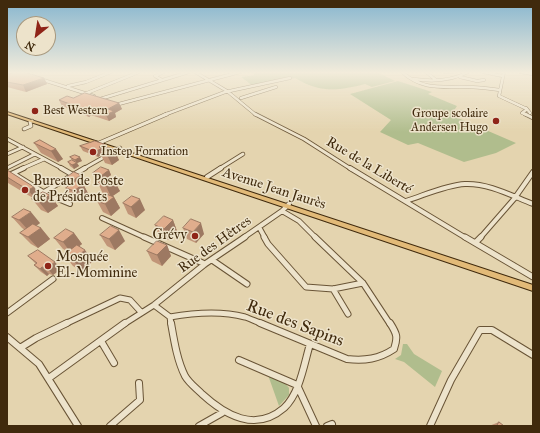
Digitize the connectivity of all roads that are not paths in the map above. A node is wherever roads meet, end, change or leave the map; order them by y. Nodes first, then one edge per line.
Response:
1 (122, 92) edge
2 (161, 92) edge
3 (224, 92) edge
4 (228, 92) edge
5 (259, 92) edge
6 (499, 92) edge
7 (86, 93) edge
8 (241, 98) dead end
9 (100, 99) junction
10 (107, 101) edge
11 (115, 104) edge
12 (525, 110) junction
13 (7, 111) edge
14 (531, 115) edge
15 (32, 121) junction
16 (24, 129) dead end
17 (7, 139) edge
18 (100, 142) junction
19 (23, 147) junction
20 (119, 149) junction
21 (7, 154) edge
22 (35, 154) junction
23 (243, 154) dead end
24 (44, 159) junction
25 (7, 168) edge
26 (181, 170) junction
27 (533, 172) edge
28 (14, 174) junction
29 (73, 175) junction
30 (7, 176) edge
31 (208, 177) junction
32 (44, 192) junction
33 (515, 198) junction
34 (406, 201) junction
35 (70, 204) dead end
36 (533, 204) edge
37 (288, 205) junction
38 (282, 211) junction
39 (102, 218) dead end
40 (259, 227) junction
41 (476, 242) junction
42 (212, 260) junction
43 (205, 264) junction
44 (533, 277) edge
45 (53, 279) dead end
46 (363, 283) junction
47 (247, 284) dead end
48 (533, 284) edge
49 (533, 288) edge
50 (333, 289) junction
51 (154, 305) junction
52 (141, 312) junction
53 (7, 313) edge
54 (348, 314) dead end
55 (170, 317) junction
56 (7, 337) edge
57 (101, 341) junction
58 (310, 344) junction
59 (20, 348) junction
60 (533, 354) edge
61 (239, 360) dead end
62 (114, 363) dead end
63 (49, 378) junction
64 (139, 382) dead end
65 (297, 385) junction
66 (222, 413) junction
67 (78, 426) edge
68 (110, 426) edge
69 (199, 426) edge
70 (316, 426) edge
71 (430, 426) edge

1 - 9 street
2 - 11 street
3 - 18 street
4 - 34 street, Rue de la Liberté
5 - 8 street
6 - 12 street
7 - 9 street
9 - 10 street
12 - 14 street
12 - 14 street
13 - 15 main road, Avenue Jean Jaurès
13 - 18 main road, Avenue Jean Jaurès
15 - 16 street
15 - 18 main road, Avenue Jean Jaurès
17 - 19 street
18 - 20 main road, Avenue Jean Jaurès
19 - 21 street
19 - 22 street
20 - 26 main road, Avenue Jean Jaurès
20 - 29 street
22 - 24 street
22 - 25 street
23 - 31 street
24 - 28 street
24 - 29 street
26 - 31 main road, Avenue Jean Jaurès
26 - 37 main road, Avenue Jean Jaurès
27 - 33 street
28 - 30 street
28 - 32 street
29 - 32 street
31 - 37 main road, Avenue Jean Jaurès
32 - 35 street
33 - 34 street
33 - 36 street
33 - 41 street
34 - 41 street, Rue de la Liberté
37 - 38 street, Rue des Hêtres
37 - 48 main road, Avenue Jean Jaurès
37 - 49 main road, Avenue Jean Jaurès
38 - 40 street, Rue des Hêtres
38 - 46 street
39 - 43 street
40 - 42 street, Rue des Hêtres
40 - 50 street
41 - 44 street, Rue de la Liberté
42 - 43 street, Rue des Hêtres
42 - 47 street
43 - 51 street, Rue des Hêtres
45 - 53 street
46 - 50 street
46 - 58 street, Rue des Sapins
50 - 54 street
51 - 52 street, Rue des Hêtres
51 - 55 street
52 - 57 street, Rue des Hêtres
52 - 59 street
55 - 58 street, Rue des Sapins
55 - 66 street
56 - 59 street
57 - 62 street
57 - 63 street, Rue des Hêtres
58 - 65 street
59 - 63 street
60 - 71 street
61 - 65 street
63 - 67 street
64 - 68 street
65 - 66 street
65 - 70 street
66 - 69 street

